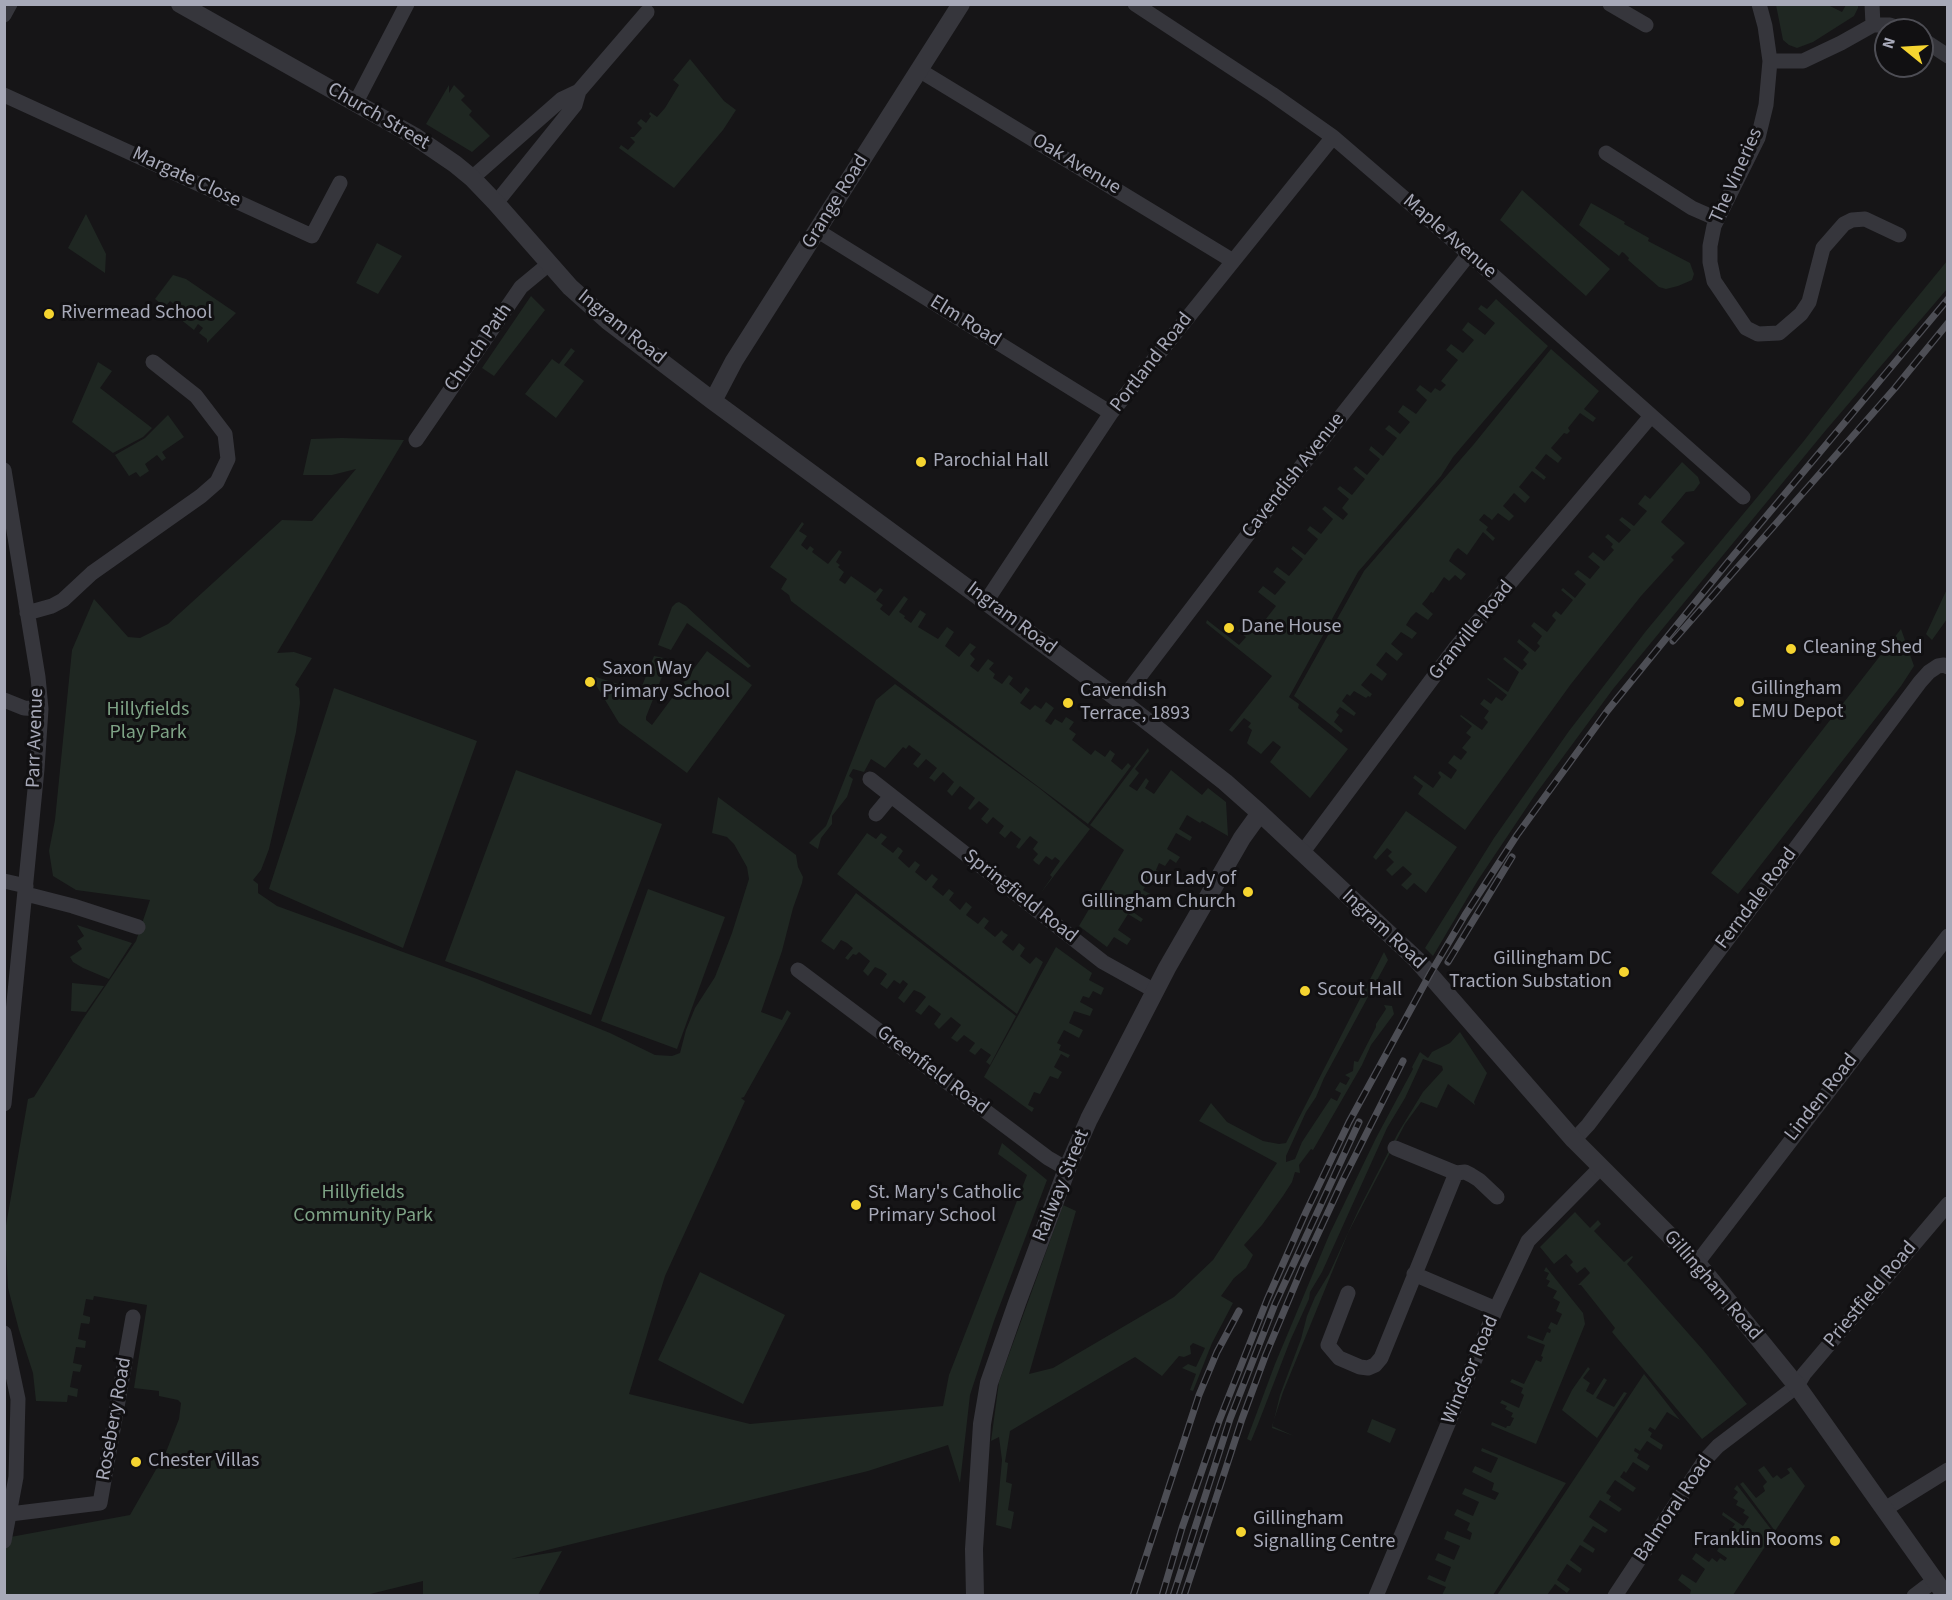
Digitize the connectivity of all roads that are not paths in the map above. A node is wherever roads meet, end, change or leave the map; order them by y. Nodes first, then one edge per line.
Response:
1 (10, 4) edge
2 (180, 4) edge
3 (407, 4) edge
4 (961, 4) edge
5 (1135, 4) edge
6 (1610, 4) edge
7 (1759, 4) edge
8 (1872, 4) edge
9 (647, 12) dead end
10 (4, 15) edge
11 (1873, 24) joint
12 (1646, 25) dead end
13 (1934, 47) edge
14 (1947, 56) edge
15 (1770, 62) junction
16 (919, 70) junction
17 (579, 91) junction
18 (4, 95) edge
19 (355, 104) junction
20 (1333, 137) junction
21 (1606, 153) dead end
22 (472, 178) junction
23 (340, 183) dead end
24 (496, 203) junction
25 (1717, 219) junction
26 (818, 231) junction
27 (1899, 236) dead end
28 (1470, 254) junction
29 (1233, 261) junction
30 (550, 263) junction
31 (153, 362) dead end
32 (713, 401) junction
33 (1111, 413) junction
34 (1651, 416) junction
35 (416, 440) dead end
36 (4, 470) edge
37 (1743, 497) dead end
38 (987, 600) junction
39 (27, 613) junction
40 (1946, 666) edge
41 (4, 700) edge
42 (1121, 701) junction
43 (40, 709) junction
44 (870, 779) dead end
45 (891, 796) junction
46 (1260, 813) junction
47 (876, 814) dead end
48 (1302, 853) junction
49 (4, 881) edge
50 (26, 890) junction
51 (138, 927) dead end
52 (1947, 936) edge
53 (798, 970) dead end
54 (1155, 991) junction
55 (1451, 999) joint
56 (5, 1095) edge
57 (1574, 1140) junction
58 (1395, 1148) dead end
59 (1601, 1167) junction
60 (1066, 1169) junction
61 (1456, 1173) junction
62 (1497, 1197) dead end
63 (1947, 1204) edge
64 (1697, 1263) junction
65 (1414, 1274) junction
66 (1348, 1293) dead end
67 (1496, 1309) junction
68 (133, 1317) dead end
69 (4, 1333) edge
70 (1797, 1386) junction
71 (1947, 1470) edge
72 (10, 1475) edge
73 (1885, 1509) junction
74 (7, 1529) edge
75 (1935, 1580) junction
76 (975, 1596) edge
77 (1376, 1596) edge
78 (1615, 1596) edge
79 (1914, 1596) edge
80 (1946, 1596) edge

1 - 10 street
2 - 19 street, Church Street
3 - 19 street
4 - 16 street, Grange Road
5 - 20 street, Maple Avenue
6 - 12 street
7 - 15 street, The Vineries
8 - 11 street
9 - 17 street
11 - 15 street
13 - 14 street
15 - 25 street, The Vineries
16 - 26 street, Grange Road
16 - 29 street, Oak Avenue
17 - 22 street
17 - 24 street
18 - 23 street, Margate Close
19 - 22 street, Church Street
20 - 28 street, Maple Avenue
20 - 29 street, Portland Road
21 - 25 street
22 - 24 street, Church Street
24 - 30 street, Church Street
25 - 27 street, The Vineries
26 - 32 street, Grange Road
26 - 33 street, Elm Road
28 - 34 street, Maple Avenue
28 - 42 street, Cavendish Avenue
29 - 33 street, Portland Road
30 - 32 street, Ingram Road
30 - 35 street, Church Path
31 - 39 street
32 - 38 street, Ingram Road
33 - 38 street, Portland Road
34 - 37 street, Maple Avenue
34 - 48 street, Granville Road
36 - 39 street, Parr Avenue
38 - 42 street, Ingram Road
39 - 43 street, Parr Avenue
40 - 57 street, Ferndale Road
41 - 43 street
42 - 46 street, Ingram Road
43 - 50 street, Parr Avenue
44 - 45 street, Springfield Road
45 - 47 street
45 - 54 street, Springfield Road
46 - 48 street, Ingram Road
46 - 54 street, Railway Street
48 - 55 street, Ingram Road
49 - 50 street
50 - 51 street
50 - 56 street, Parr Avenue
52 - 64 street, Linden Road
53 - 60 street, Greenfield Road
54 - 60 street, Railway Street
55 - 57 street, Gillingham Road
57 - 59 street, Gillingham Road
58 - 61 street
59 - 64 street, Gillingham Road
59 - 67 street, Windsor Road
60 - 76 street, Railway Street
61 - 62 street
61 - 65 street
63 - 70 street, Priestfield Road
64 - 70 street, Gillingham Road
65 - 66 street
65 - 67 street
67 - 77 street, Windsor Road
68 - 74 street, Rosebery Road
69 - 72 street
70 - 73 street, Gillingham Road
70 - 78 street, Balmoral Road
71 - 73 street
72 - 74 street
73 - 75 street, Gillingham Road
75 - 79 street
75 - 80 street, Gillingham Road

